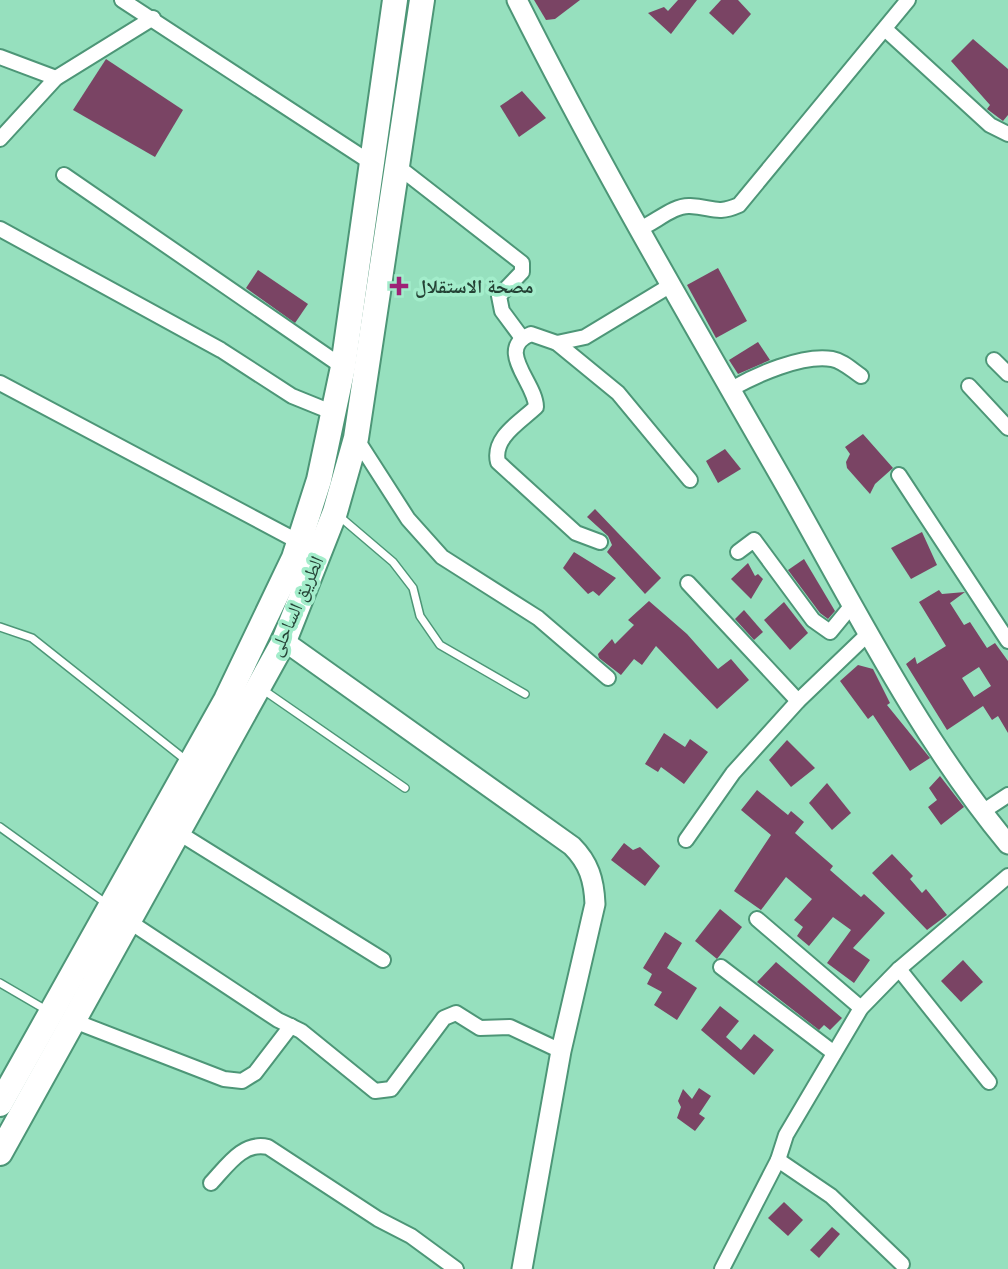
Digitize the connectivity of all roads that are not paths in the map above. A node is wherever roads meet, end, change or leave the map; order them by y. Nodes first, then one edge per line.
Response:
1 (122, 0) edge
2 (395, 0) edge
3 (422, 0) edge
4 (517, 0) edge
5 (908, 0) edge
6 (140, 5) edge
7 (153, 18) junction
8 (885, 29) junction
9 (0, 57) edge
10 (56, 78) junction
11 (1008, 134) edge
12 (0, 139) edge
13 (384, 165) junction
14 (64, 175) dead end
15 (0, 229) edge
16 (639, 229) junction
17 (671, 285) junction
18 (522, 338) junction
19 (557, 343) junction
20 (994, 360) dead end
21 (343, 367) junction
22 (1008, 374) edge
23 (860, 376) dead end
24 (0, 383) edge
25 (969, 386) dead end
26 (730, 389) junction
27 (334, 413) junction
28 (1008, 428) edge
29 (356, 438) junction
30 (899, 475) dead end
31 (690, 480) dead end
32 (335, 512) junction
33 (299, 542) junction
34 (600, 542) dead end
35 (738, 552) dead end
36 (688, 583) dead end
37 (853, 604) junction
38 (0, 627) edge
39 (869, 633) junction
40 (284, 641) junction
41 (1008, 641) edge
42 (608, 678) dead end
43 (259, 687) junction
44 (525, 694) dead end
45 (798, 701) junction
46 (190, 764) junction
47 (405, 788) dead end
48 (1008, 795) edge
49 (982, 812) junction
50 (0, 827) edge
51 (179, 833) junction
52 (686, 840) dead end
53 (1008, 844) edge
54 (1008, 876) edge
55 (111, 906) junction
56 (757, 919) dead end
57 (130, 922) junction
58 (383, 960) dead end
59 (721, 967) dead end
60 (899, 969) junction
61 (0, 983) edge
62 (861, 1008) junction
63 (63, 1017) junction
64 (291, 1026) junction
65 (561, 1051) junction
66 (834, 1053) junction
67 (989, 1082) dead end
68 (0, 1104) edge
69 (0, 1153) edge
70 (778, 1160) junction
71 (211, 1182) dead end
72 (902, 1264) dead end
73 (456, 1269) edge
74 (522, 1269) edge
75 (722, 1269) edge

1 - 6 street
2 - 13 highway, الطريق الساحلى
3 - 13 highway, الطريق الساحلى
4 - 16 street
5 - 8 street
6 - 7 street
7 - 10 street
7 - 13 street
8 - 11 street
8 - 16 street
9 - 10 street
10 - 12 street
13 - 18 street
13 - 21 highway, الطريق الساحلى
13 - 29 highway, الطريق الساحلى
14 - 21 street
15 - 27 street
16 - 17 street
17 - 19 street
17 - 26 street
18 - 19 street
18 - 34 street
19 - 31 street
20 - 22 street
21 - 27 highway, الطريق الساحلى
23 - 26 street
24 - 33 street
25 - 28 street
26 - 37 street
27 - 33 highway, الطريق الساحلى
29 - 32 highway, الطريق الساحلى
29 - 42 street
30 - 41 street
32 - 40 highway, الطريق الساحلى
32 - 44 lane
33 - 46 highway, الطريق الساحلى
35 - 37 street
36 - 45 street
37 - 39 street
38 - 46 lane
39 - 45 street
39 - 49 street
40 - 43 highway, الطريق الساحلى
40 - 65 street
43 - 47 lane
43 - 51 highway, الطريق الساحلى
45 - 52 street
46 - 55 highway, الطريق الساحلى
48 - 49 street
49 - 53 street
50 - 55 lane
51 - 57 highway, الطريق الساحلى
51 - 58 street
54 - 60 street
55 - 63 highway, الطريق الساحلى
56 - 62 street
57 - 63 highway, الطريق الساحلى
57 - 64 street
59 - 66 street
60 - 62 street
60 - 67 street
61 - 63 lane
62 - 66 street
63 - 64 street
63 - 68 highway, الطريق الساحلى
63 - 69 highway, الطريق الساحلى
64 - 65 street
65 - 74 street
66 - 70 street
70 - 72 street
70 - 75 street
71 - 73 street

